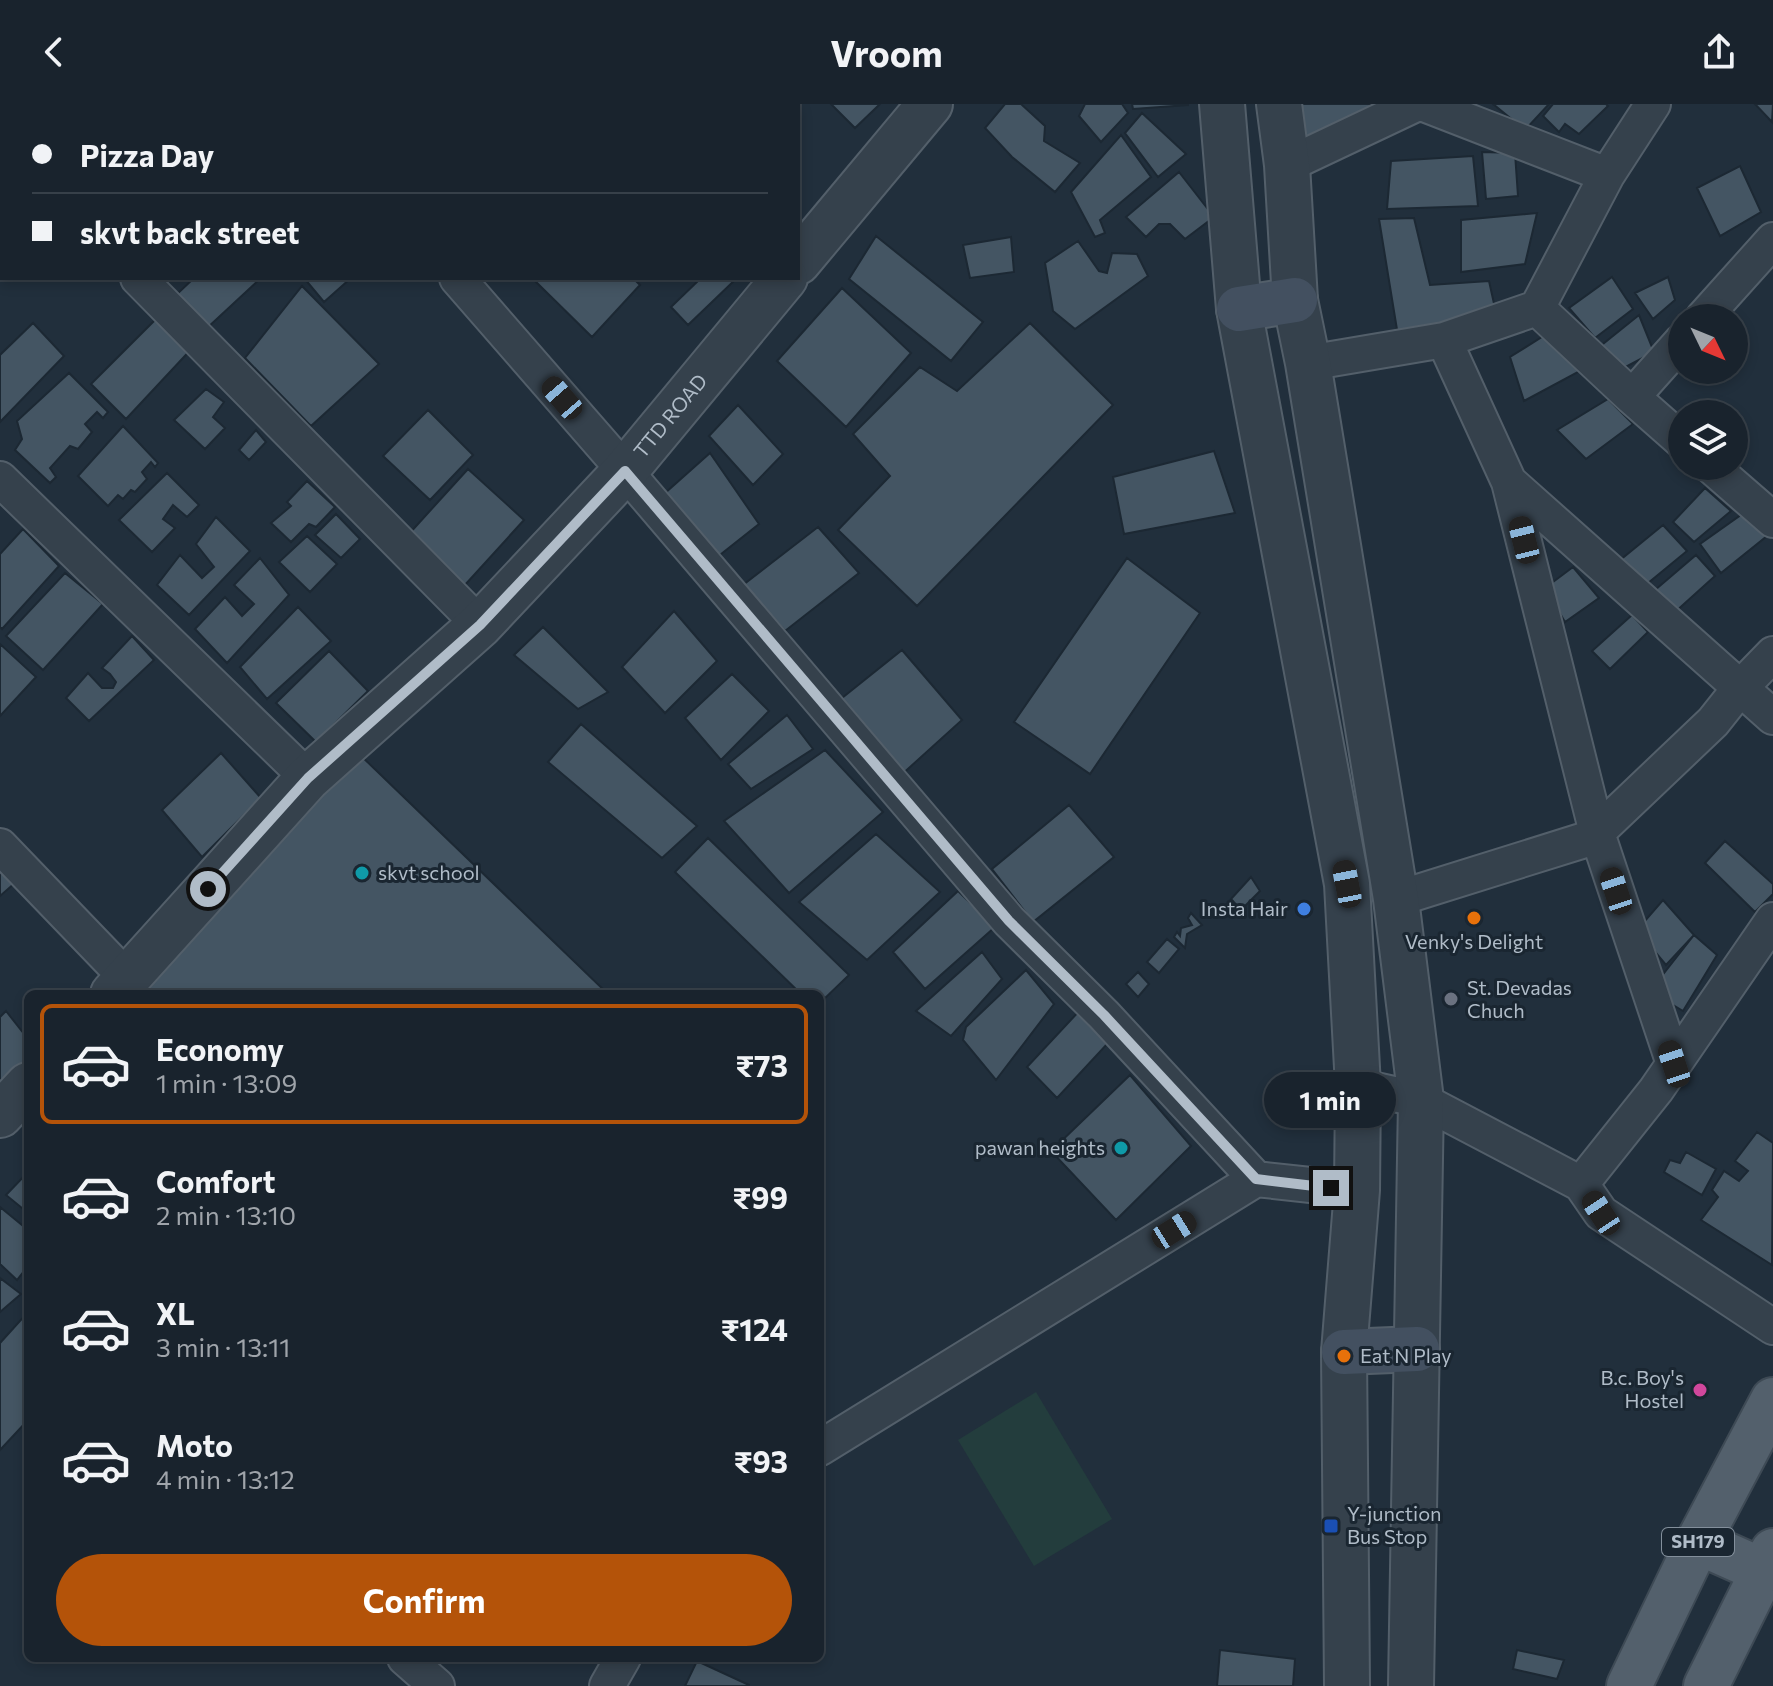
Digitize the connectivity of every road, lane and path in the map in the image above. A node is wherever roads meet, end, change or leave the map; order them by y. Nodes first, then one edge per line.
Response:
1 (930, 104) edge
2 (1222, 104) edge
3 (1279, 104) edge
4 (1416, 104) edge
5 (1424, 104) edge
6 (1653, 104) edge
7 (1287, 165) junction
8 (1607, 175) junction
9 (1773, 240) edge
10 (800, 260) edge
11 (140, 280) edge
12 (459, 280) edge
13 (783, 280) edge
14 (1295, 300) junction
15 (1716, 304) edge
16 (1537, 308) junction
17 (1239, 309) junction
18 (1444, 340) junction
19 (1668, 357) edge
20 (1308, 363) junction
21 (1632, 397) junction
22 (1668, 429) edge
23 (625, 471) junction
24 (0, 479) edge
25 (1727, 480) edge
26 (1509, 482) junction
27 (1773, 520) edge
28 (480, 625) junction
29 (1773, 654) edge
30 (1740, 688) junction
31 (1773, 717) edge
32 (308, 778) junction
33 (1597, 833) junction
34 (0, 846) edge
35 (1396, 899) junction
36 (1773, 920) edge
37 (120, 986) edge
38 (1674, 1064) junction
39 (1358, 1086) junction
40 (24, 1089) edge
41 (1421, 1100) junction
42 (0, 1115) edge
43 (1256, 1179) junction
44 (1581, 1184) junction
45 (1357, 1190) junction
46 (1773, 1327) edge
47 (1417, 1349) junction
48 (1344, 1352) junction
49 (1773, 1400) edge
50 (824, 1446) edge
51 (1698, 1542) junction
52 (1768, 1561) edge
53 (410, 1662) edge
54 (621, 1662) edge
55 (437, 1686) edge
56 (607, 1686) edge
57 (1347, 1686) edge
58 (1411, 1686) edge
59 (1629, 1686) edge
60 (1706, 1686) edge

1 - 10 street
2 - 17 street
3 - 7 street
4 - 7 street
5 - 8 street
6 - 8 street
7 - 14 street
8 - 16 street
9 - 15 street
11 - 28 street
12 - 23 street
13 - 23 street, TTD ROAD
14 - 17 main road
14 - 20 street
16 - 18 street
16 - 21 street
17 - 39 street
18 - 20 street
18 - 26 street
19 - 21 street
20 - 35 street
21 - 22 street
23 - 28 street, TTD ROAD
23 - 43 street
24 - 32 street
25 - 27 street
26 - 30 street
26 - 33 street
28 - 32 street, TTD ROAD
29 - 30 street
30 - 31 street
30 - 33 street
32 - 37 street, TTD ROAD
33 - 35 street
33 - 38 street
34 - 37 street
35 - 41 street
36 - 38 street
38 - 44 street
39 - 41 street
39 - 45 street
40 - 42 street
41 - 44 street
41 - 47 street
43 - 45 street
43 - 50 street
44 - 46 street
45 - 48 street
47 - 48 main road
47 - 58 street
48 - 57 street
49 - 51 main road, SH179
51 - 52 main road
51 - 59 main road, SH179
52 - 60 main road
53 - 55 street
54 - 56 street

